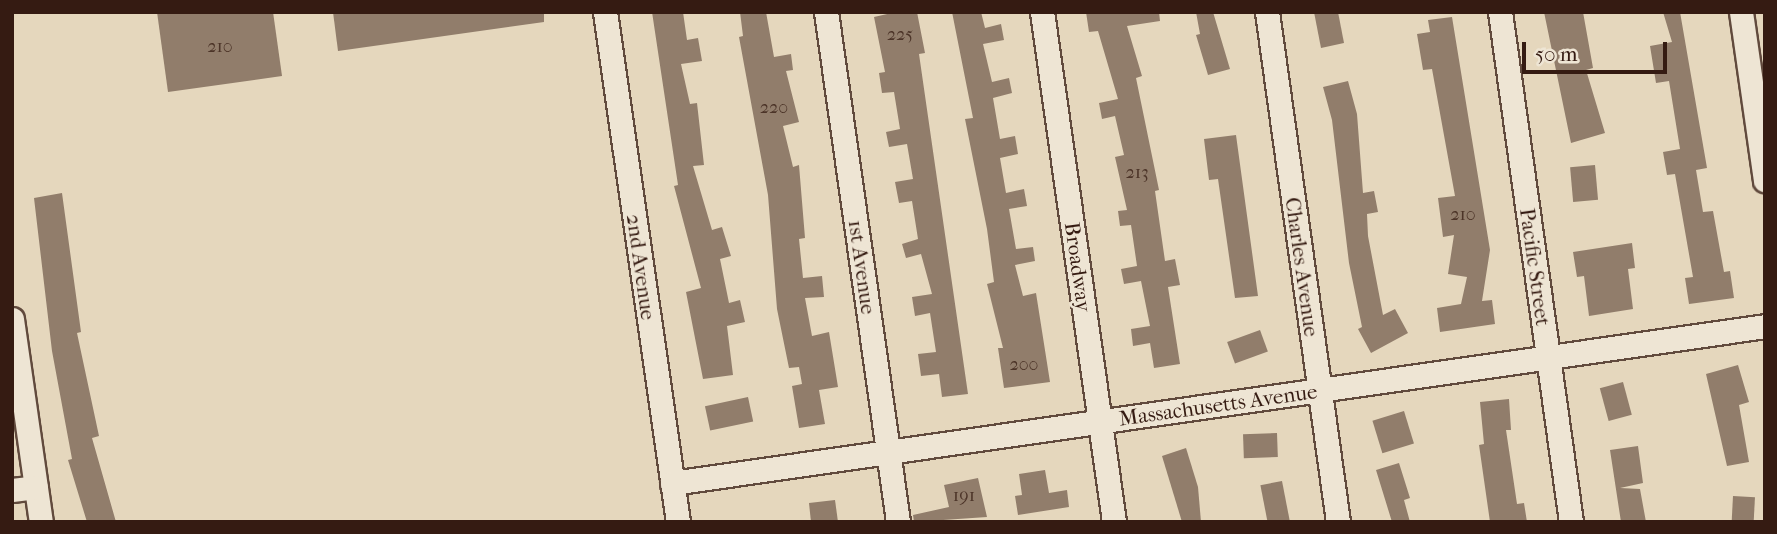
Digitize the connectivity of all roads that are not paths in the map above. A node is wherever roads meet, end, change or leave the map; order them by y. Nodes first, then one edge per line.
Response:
1 (605, 12) edge
2 (827, 12) edge
3 (1042, 12) edge
4 (1267, 12) edge
5 (1500, 12) edge
6 (1741, 12) edge
7 (1765, 180) edge
8 (12, 319) edge
9 (1765, 326) edge
10 (1548, 357) junction
11 (1320, 390) junction
12 (1100, 422) junction
13 (888, 452) junction
14 (672, 482) junction
15 (36, 487) junction
16 (12, 490) edge
17 (41, 522) edge
18 (677, 522) edge
19 (898, 522) edge
20 (1114, 522) edge
21 (1338, 522) edge
22 (1571, 522) edge

1 - 14 street, 2nd Avenue
2 - 13 street, 1st Avenue
3 - 12 street, Broadway
4 - 11 street, Charles Avenue
5 - 10 street, Pacific Street
6 - 7 street
8 - 15 street
9 - 10 street, Massachusetts Avenue
10 - 11 street, Massachusetts Avenue
10 - 22 street, Pacific Street
11 - 12 street, Massachusetts Avenue
11 - 21 street, Charles Avenue
12 - 13 street, Massachusetts Avenue
12 - 20 street, Broadway
13 - 14 street, Massachusetts Avenue
13 - 19 street, 1st Avenue
14 - 18 street, 2nd Avenue
15 - 16 street
15 - 17 street

